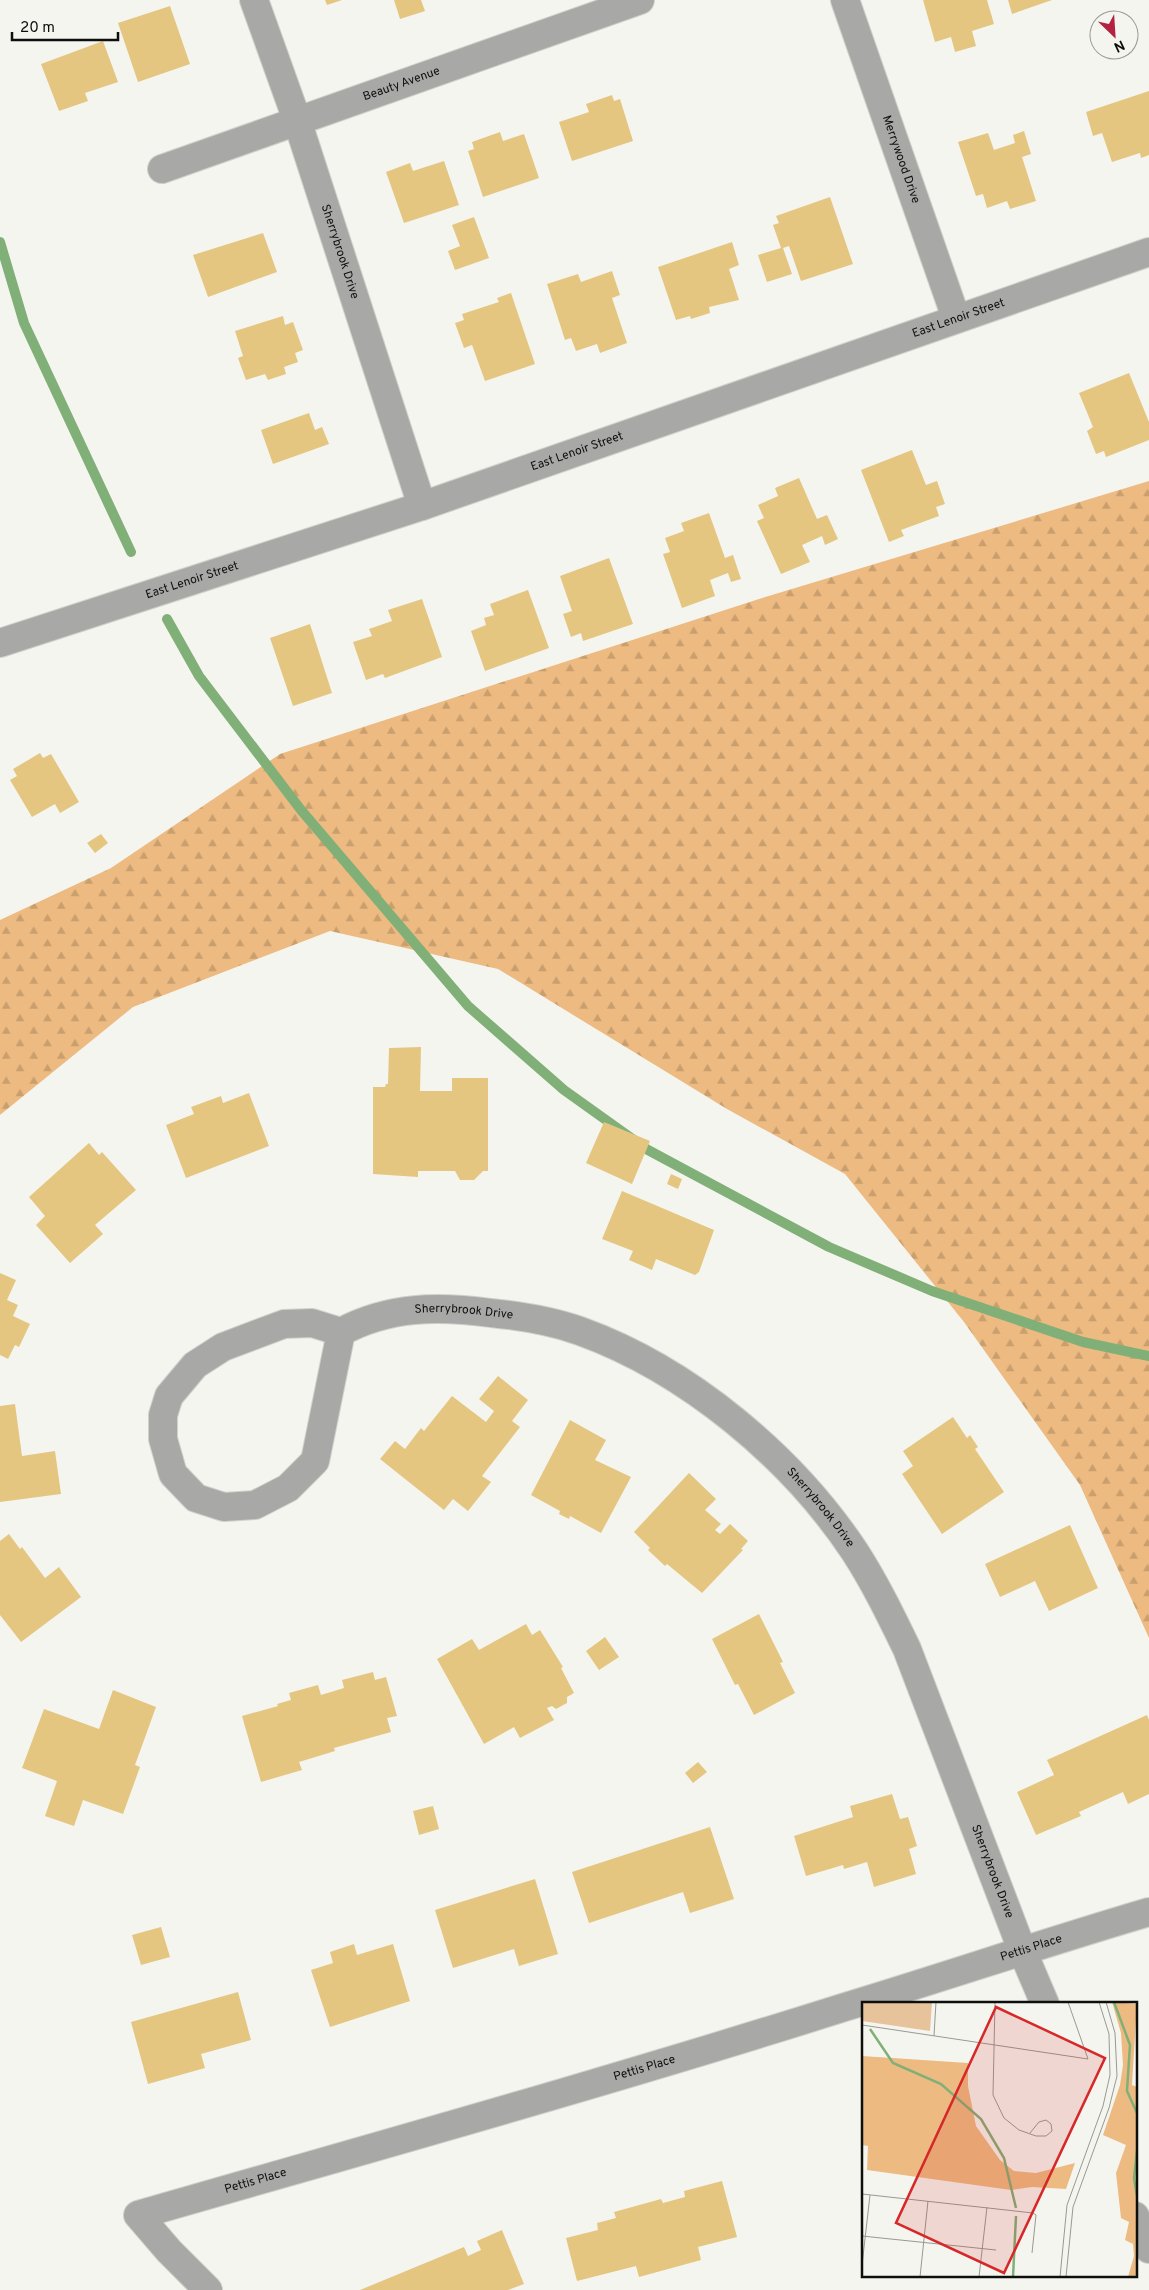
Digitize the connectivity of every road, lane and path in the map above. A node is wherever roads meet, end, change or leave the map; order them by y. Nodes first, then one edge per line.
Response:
1 (254, 0) edge
2 (640, 0) edge
3 (846, 0) edge
4 (297, 120) junction
5 (162, 169) dead end
6 (1149, 252) edge
7 (956, 318) junction
8 (422, 506) junction
9 (0, 643) edge
10 (341, 1332) junction
11 (1149, 1912) edge
12 (1022, 1950) junction
13 (1044, 2002) edge
14 (1136, 2218) edge
15 (1149, 2248) edge
16 (208, 2290) edge

1 - 4 street, Sherrybrook Drive
2 - 4 street, Beauty Avenue
3 - 7 street, Merrywood Drive
4 - 5 street, Beauty Avenue
4 - 8 street, Sherrybrook Drive
6 - 7 street, East Lenoir Street
7 - 8 street, East Lenoir Street
8 - 9 street, East Lenoir Street
10 - 10 street
10 - 12 street, Sherrybrook Drive
11 - 12 street, Pettis Place
12 - 13 street, Sherrybrook Drive
12 - 16 street, Pettis Place
14 - 15 street

